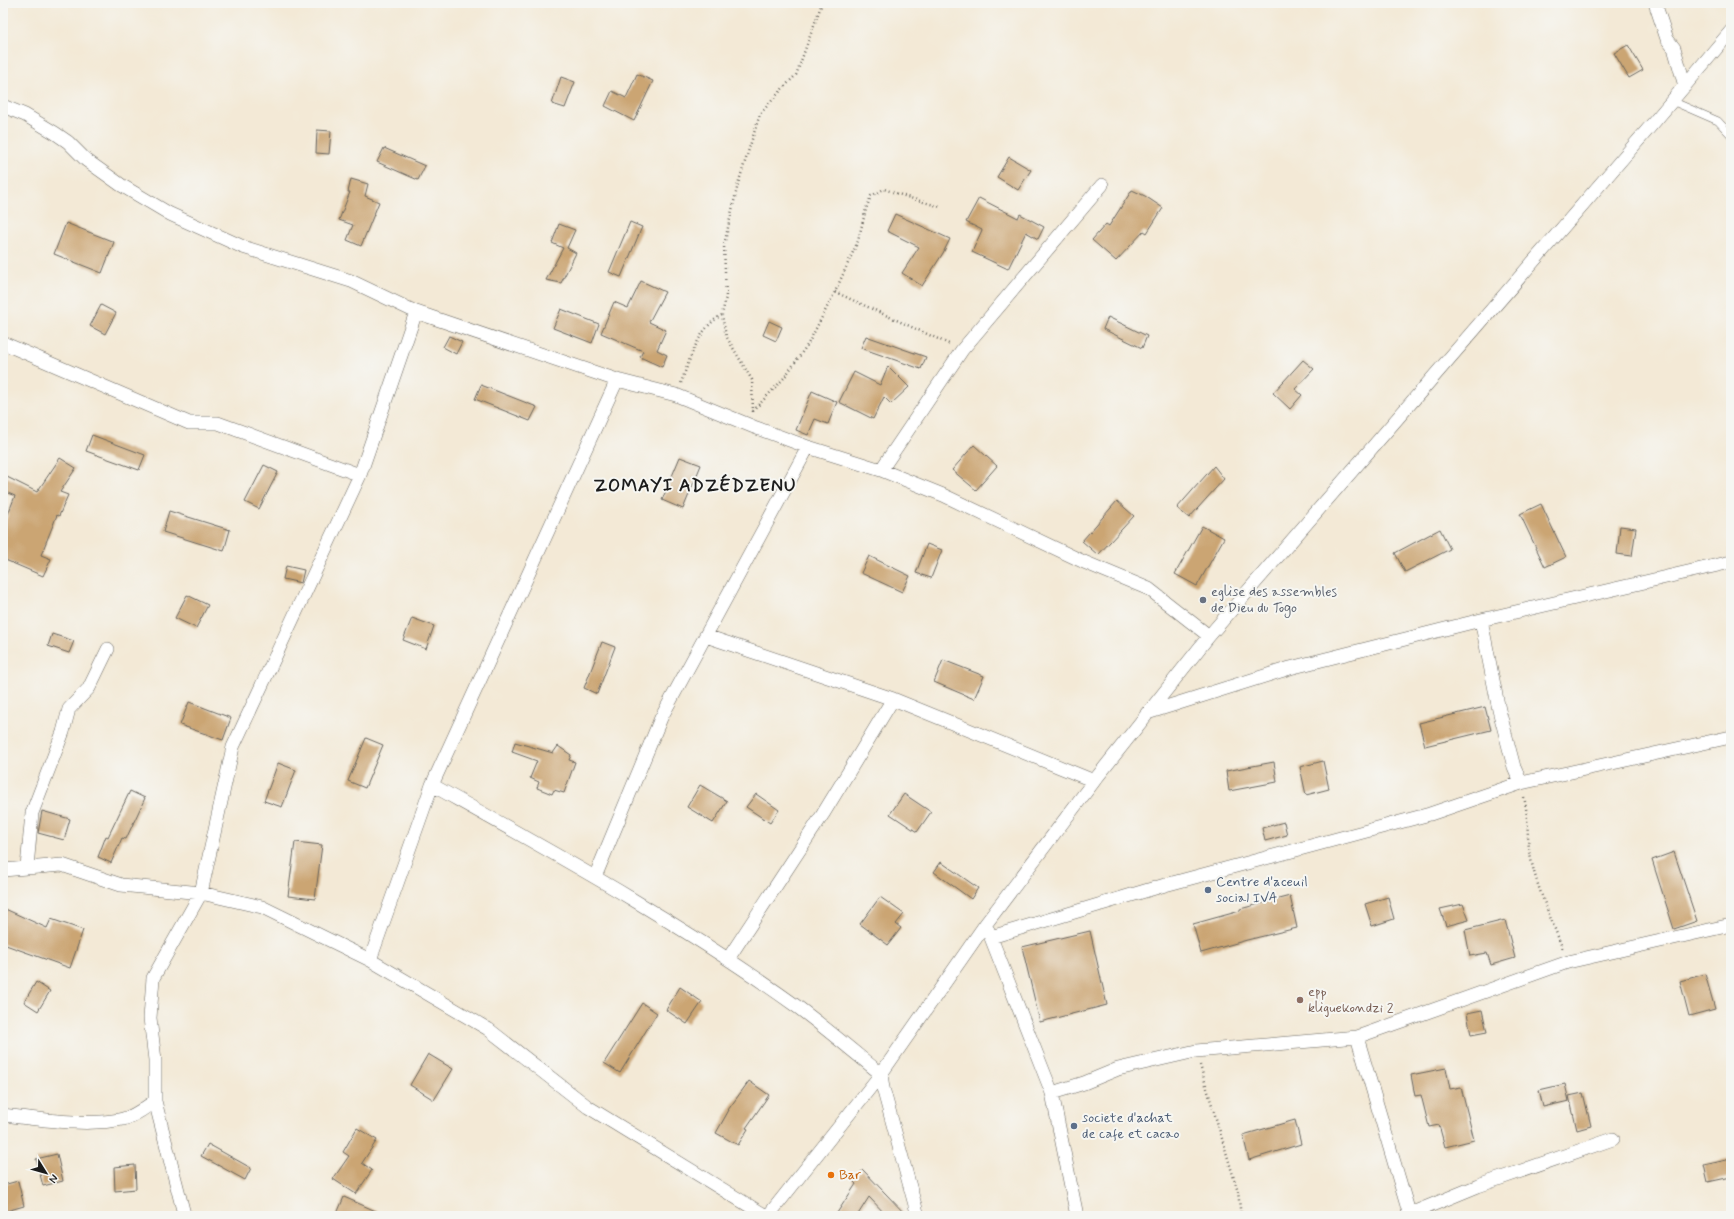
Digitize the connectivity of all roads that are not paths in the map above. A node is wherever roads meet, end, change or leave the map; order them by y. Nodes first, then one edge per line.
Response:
1 (1655, 3) edge
2 (1731, 31) edge
3 (1685, 86) junction
4 (1672, 101) junction
5 (3, 106) edge
6 (1731, 135) edge
7 (1102, 185) dead end
8 (416, 312) junction
9 (3, 343) edge
10 (617, 380) junction
11 (808, 447) junction
12 (881, 470) junction
13 (360, 475) junction
14 (1731, 562) edge
15 (1481, 620) junction
16 (706, 636) junction
17 (1209, 636) junction
18 (108, 648) dead end
19 (893, 699) junction
20 (1147, 713) junction
21 (1731, 737) edge
22 (1094, 781) junction
23 (1521, 783) junction
24 (432, 785) junction
25 (27, 867) junction
26 (3, 870) edge
27 (595, 877) junction
28 (201, 893) junction
29 (985, 925) junction
30 (1731, 925) edge
31 (992, 937) junction
32 (728, 959) junction
33 (370, 960) junction
34 (1357, 1037) junction
35 (881, 1074) junction
36 (1052, 1092) junction
37 (155, 1101) junction
38 (3, 1115) edge
39 (1613, 1139) dead end
40 (1410, 1215) edge
41 (187, 1216) edge
42 (767, 1216) edge
43 (918, 1216) edge
44 (1077, 1216) edge

1 - 3 street
2 - 3 street
3 - 4 street
4 - 6 lane
4 - 17 street
5 - 8 street
7 - 12 street
8 - 10 street
8 - 13 street
9 - 13 street
10 - 11 street
10 - 24 street
11 - 12 street
11 - 16 street
12 - 17 street
13 - 28 street
14 - 15 street
15 - 20 street
15 - 23 street
16 - 19 street
16 - 27 street
17 - 20 street
18 - 25 street
19 - 22 street
19 - 32 street
20 - 22 street
21 - 23 street
22 - 29 street
23 - 31 street
24 - 27 street
24 - 33 street
25 - 26 street
25 - 28 street
27 - 32 street
28 - 33 street
28 - 37 street
29 - 31 street
29 - 35 street
30 - 34 street
31 - 36 street
32 - 35 street
33 - 42 street
34 - 36 street
34 - 40 street
35 - 42 street
35 - 43 street
36 - 44 street
37 - 38 street
37 - 41 street
39 - 40 street

